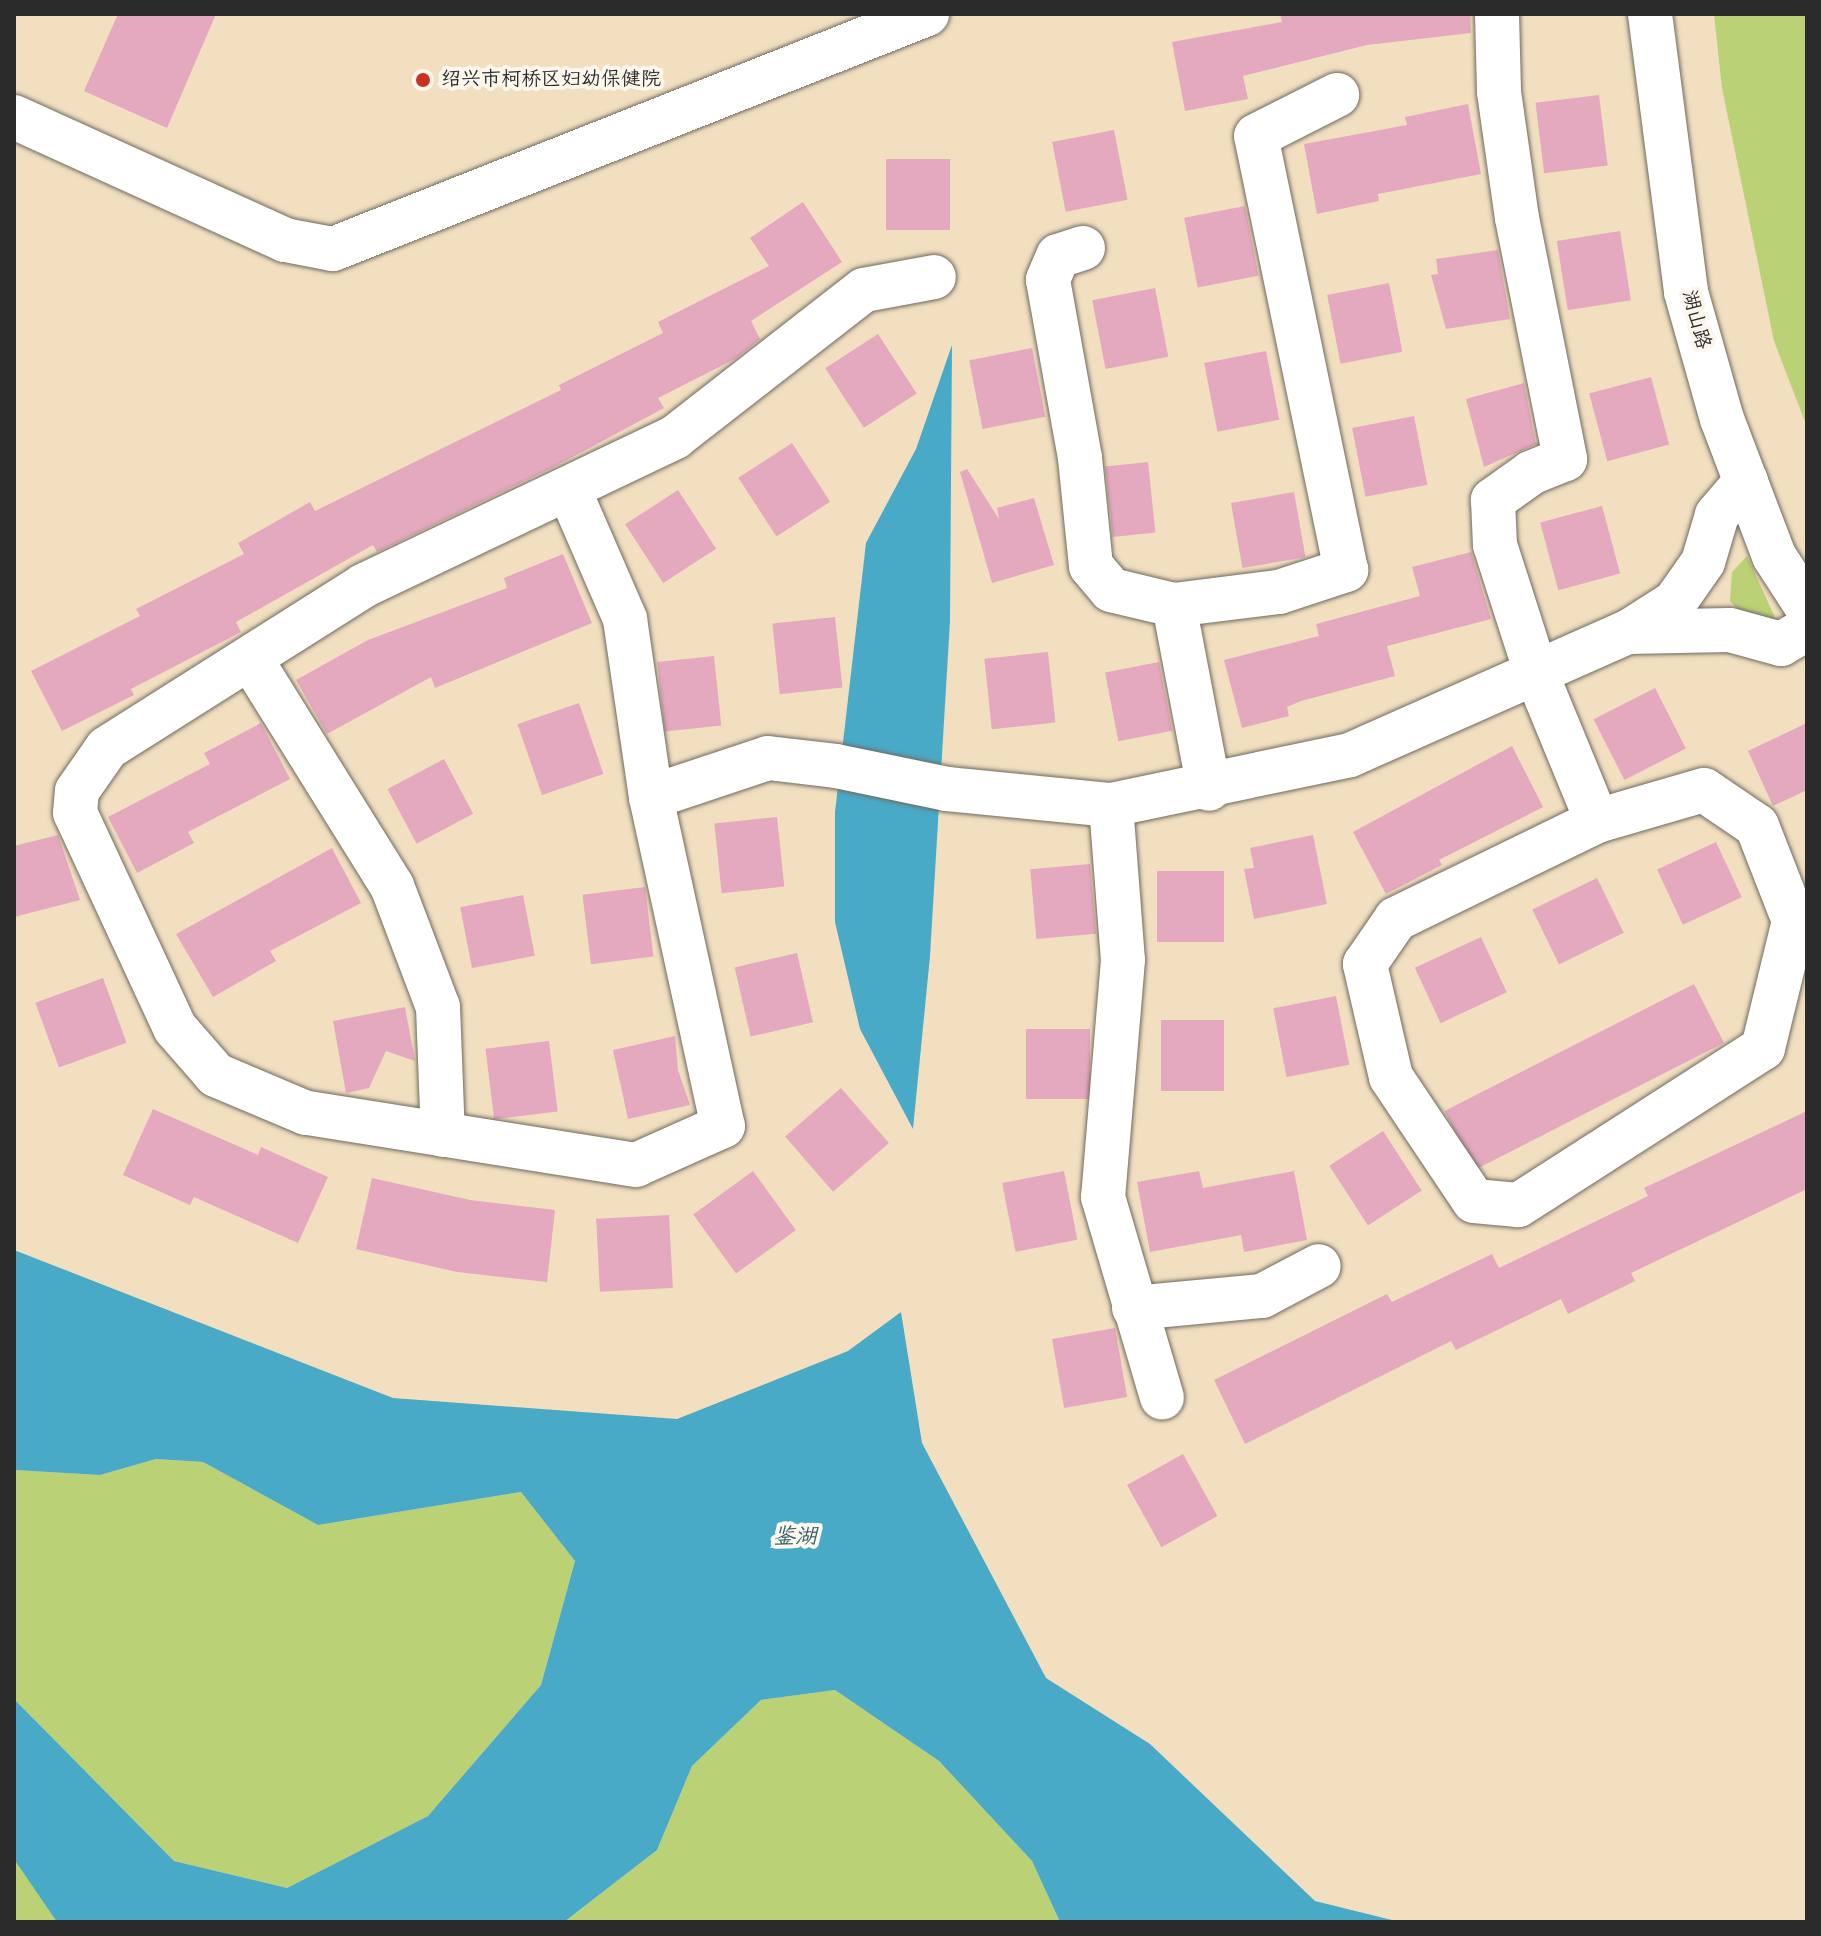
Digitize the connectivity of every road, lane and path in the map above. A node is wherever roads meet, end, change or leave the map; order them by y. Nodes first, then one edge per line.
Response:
1 (927, 14) edge
2 (1497, 14) edge
3 (1650, 14) edge
4 (1337, 95) dead end
5 (14, 117) edge
6 (1083, 248) dead end
7 (934, 277) dead end
8 (1746, 481) junction
9 (569, 490) junction
10 (1174, 605) junction
11 (1807, 607) edge
12 (1807, 629) edge
13 (1628, 632) junction
14 (250, 658) junction
15 (1536, 673) junction
16 (1209, 789) junction
17 (651, 797) junction
18 (1111, 805) junction
19 (1597, 821) junction
20 (443, 1135) junction
21 (1319, 1266) dead end
22 (1134, 1308) junction
23 (1162, 1397) dead end

1 - 5 street
2 - 15 street
3 - 8 street, 湖山路
4 - 10 street
6 - 10 street
7 - 9 street
8 - 11 street, 湖山路
8 - 13 street
9 - 14 street
9 - 17 street
10 - 16 street
12 - 13 street
13 - 15 street
14 - 20 street
14 - 20 street
15 - 16 street
15 - 19 street
16 - 18 street
17 - 18 street
17 - 20 street
18 - 22 street
19 - 19 street
21 - 22 street
22 - 23 street

